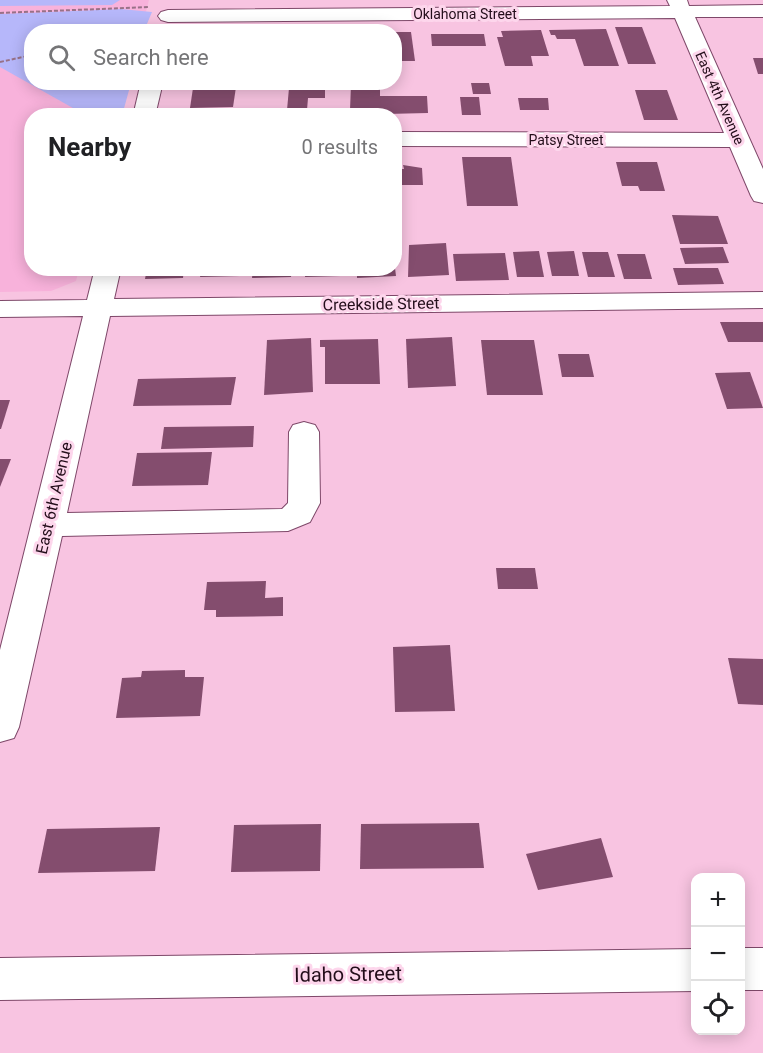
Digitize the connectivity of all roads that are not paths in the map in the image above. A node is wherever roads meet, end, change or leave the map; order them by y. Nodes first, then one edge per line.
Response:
1 (679, 6) edge
2 (763, 11) edge
3 (161, 16) edge
4 (150, 90) edge
5 (146, 108) edge
6 (402, 139) edge
7 (738, 140) junction
8 (763, 194) edge
9 (106, 276) edge
10 (763, 300) edge
11 (99, 308) junction
12 (0, 309) edge
13 (304, 432) dead end
14 (48, 525) junction
15 (0, 727) edge
16 (745, 969) edge
17 (763, 969) edge
18 (691, 970) edge
19 (0, 979) edge

1 - 2 street, Oklahoma Street
1 - 3 street, Oklahoma Street
1 - 7 street, East 4th Avenue
4 - 5 street
6 - 7 street, Patsy Street
7 - 8 street, East 4th Avenue
9 - 11 street, East 6th Avenue
10 - 11 street, Creekside Street
11 - 12 street, Creekside Street
11 - 14 street, East 6th Avenue
13 - 14 street
14 - 15 street, East 6th Avenue
16 - 17 street
18 - 19 street, Idaho Street

